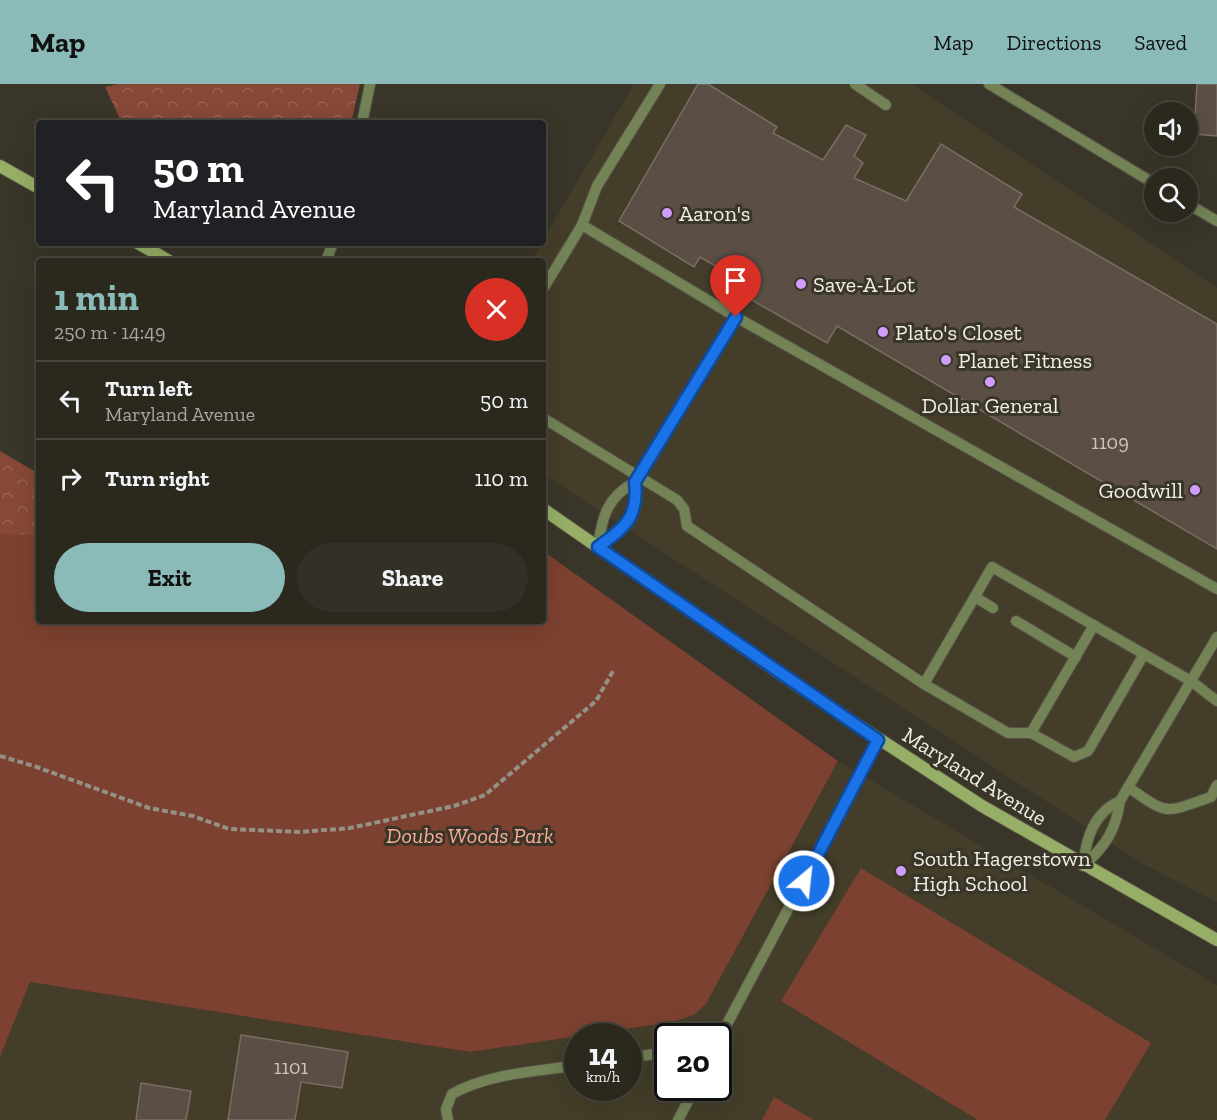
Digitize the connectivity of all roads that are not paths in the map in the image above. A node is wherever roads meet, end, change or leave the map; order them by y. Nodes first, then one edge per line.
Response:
1 (370, 84) edge
2 (660, 84) edge
3 (855, 84) edge
4 (988, 84) edge
5 (886, 105) dead end
6 (363, 120) edge
7 (0, 166) edge
8 (1144, 177) edge
9 (36, 186) edge
10 (1198, 210) edge
11 (1217, 220) edge
12 (582, 225) junction
13 (142, 246) edge
14 (159, 258) edge
15 (546, 284) edge
16 (736, 317) junction
17 (546, 420) edge
18 (637, 478) junction
19 (546, 511) edge
20 (598, 547) junction
21 (1217, 589) edge
22 (975, 597) junction
23 (993, 608) dead end
24 (1016, 621) dead end
25 (1094, 625) junction
26 (1217, 637) edge
27 (1144, 654) junction
28 (1076, 657) junction
29 (1191, 681) junction
30 (924, 684) junction
31 (1217, 701) edge
32 (1031, 733) junction
33 (878, 740) junction
34 (1217, 785) edge
35 (1128, 787) junction
36 (1120, 801) junction
37 (1083, 866) junction
38 (1217, 940) edge
39 (728, 1023) edge
40 (564, 1067) edge
41 (688, 1101) edge
42 (448, 1120) edge
43 (678, 1120) edge

1 - 6 lane
2 - 12 lane
3 - 5 lane
4 - 8 lane
7 - 9 main road
10 - 11 lane
12 - 15 lane
12 - 16 lane
13 - 14 main road
16 - 18 lane
16 - 21 lane
17 - 18 lane
18 - 20 lane
18 - 20 lane
18 - 30 lane
19 - 20 main road, Maryland Avenue
20 - 33 main road, Maryland Avenue
22 - 23 lane
22 - 25 lane
22 - 30 lane
24 - 28 lane
25 - 27 lane
25 - 28 lane
26 - 29 lane
27 - 29 lane
27 - 32 lane
28 - 32 lane
29 - 31 lane
29 - 35 lane
30 - 32 lane
33 - 37 main road, Maryland Avenue
33 - 39 lane
34 - 35 lane
35 - 36 lane
36 - 37 lane
36 - 37 lane
37 - 38 main road, Maryland Avenue
40 - 42 lane
41 - 43 lane

